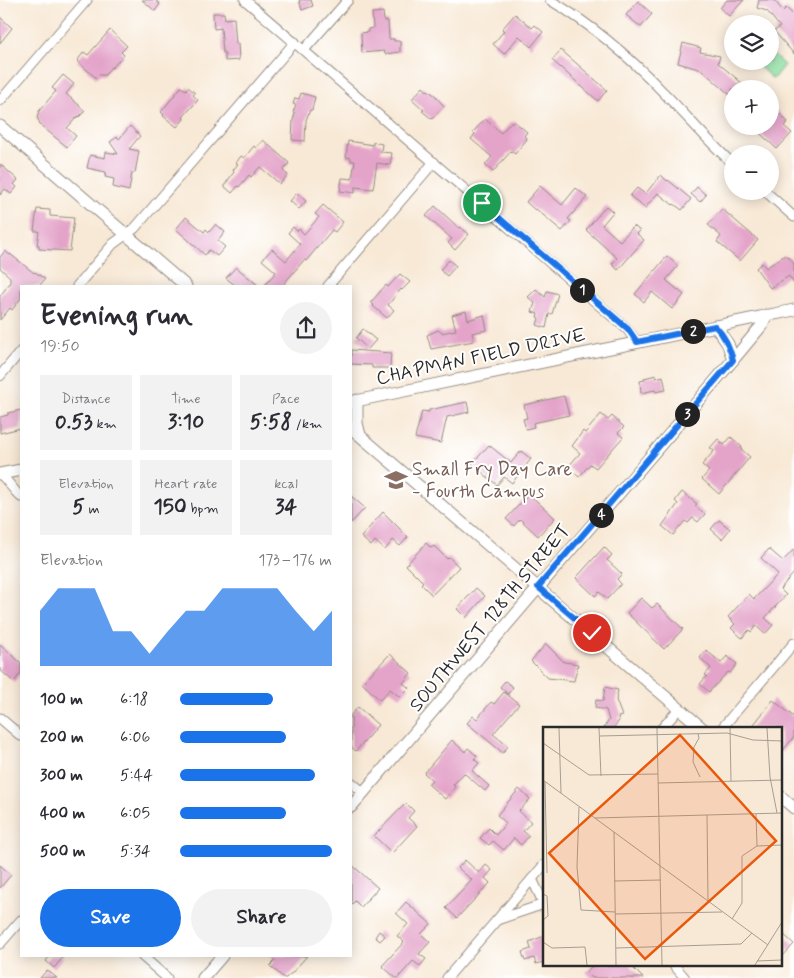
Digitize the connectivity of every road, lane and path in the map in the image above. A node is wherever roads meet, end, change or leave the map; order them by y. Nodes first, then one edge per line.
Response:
1 (87, 0) edge
2 (245, 0) edge
3 (348, 0) edge
4 (550, 0) edge
5 (295, 42) junction
6 (304, 50) junction
7 (0, 102) edge
8 (0, 126) edge
9 (724, 155) edge
10 (434, 162) junction
11 (774, 200) edge
12 (794, 217) edge
13 (126, 234) junction
14 (78, 285) edge
15 (185, 285) edge
16 (329, 285) edge
17 (794, 310) edge
18 (766, 315) junction
19 (715, 326) junction
20 (637, 342) junction
21 (20, 352) edge
22 (733, 360) junction
23 (0, 376) edge
24 (354, 401) edge
25 (356, 431) edge
26 (20, 470) edge
27 (1, 474) edge
28 (20, 496) edge
29 (538, 587) junction
30 (794, 643) edge
31 (679, 709) junction
32 (0, 718) edge
33 (663, 727) edge
34 (701, 727) edge
35 (723, 727) edge
36 (20, 735) edge
37 (352, 783) edge
38 (364, 793) junction
39 (782, 798) edge
40 (352, 806) edge
41 (794, 808) edge
42 (543, 866) edge
43 (532, 879) junction
44 (543, 902) edge
45 (543, 904) edge
46 (496, 920) junction
47 (20, 921) edge
48 (0, 944) edge
49 (143, 957) edge
50 (221, 957) edge
51 (675, 966) edge
52 (168, 978) edge
53 (203, 978) edge
54 (447, 978) edge
55 (685, 978) edge

1 - 7 street
2 - 5 street
3 - 6 street
4 - 9 street
5 - 6 street
5 - 13 street
6 - 10 street
8 - 13 street
10 - 16 street
10 - 20 street
11 - 12 street
13 - 14 street
13 - 15 street
17 - 18 street, CHAPMAN FIELD DRIVE
18 - 19 street, CHAPMAN FIELD DRIVE
18 - 22 street, SOUTHWEST 128TH STREET
19 - 20 street, CHAPMAN FIELD DRIVE
19 - 22 street
20 - 24 street, CHAPMAN FIELD DRIVE
21 - 23 street
22 - 29 street, SOUTHWEST 128TH STREET
24 - 25 street
25 - 29 street
26 - 27 street
27 - 28 street
29 - 31 street
29 - 38 street, SOUTHWEST 128TH STREET
30 - 35 street
31 - 33 street
31 - 34 street
32 - 36 street
37 - 38 street
38 - 40 street, SOUTHWEST 128TH STREET
39 - 41 street
42 - 43 street
43 - 44 street
43 - 46 street
45 - 46 street
46 - 54 street
47 - 48 street
49 - 52 street
50 - 53 street
51 - 55 street

